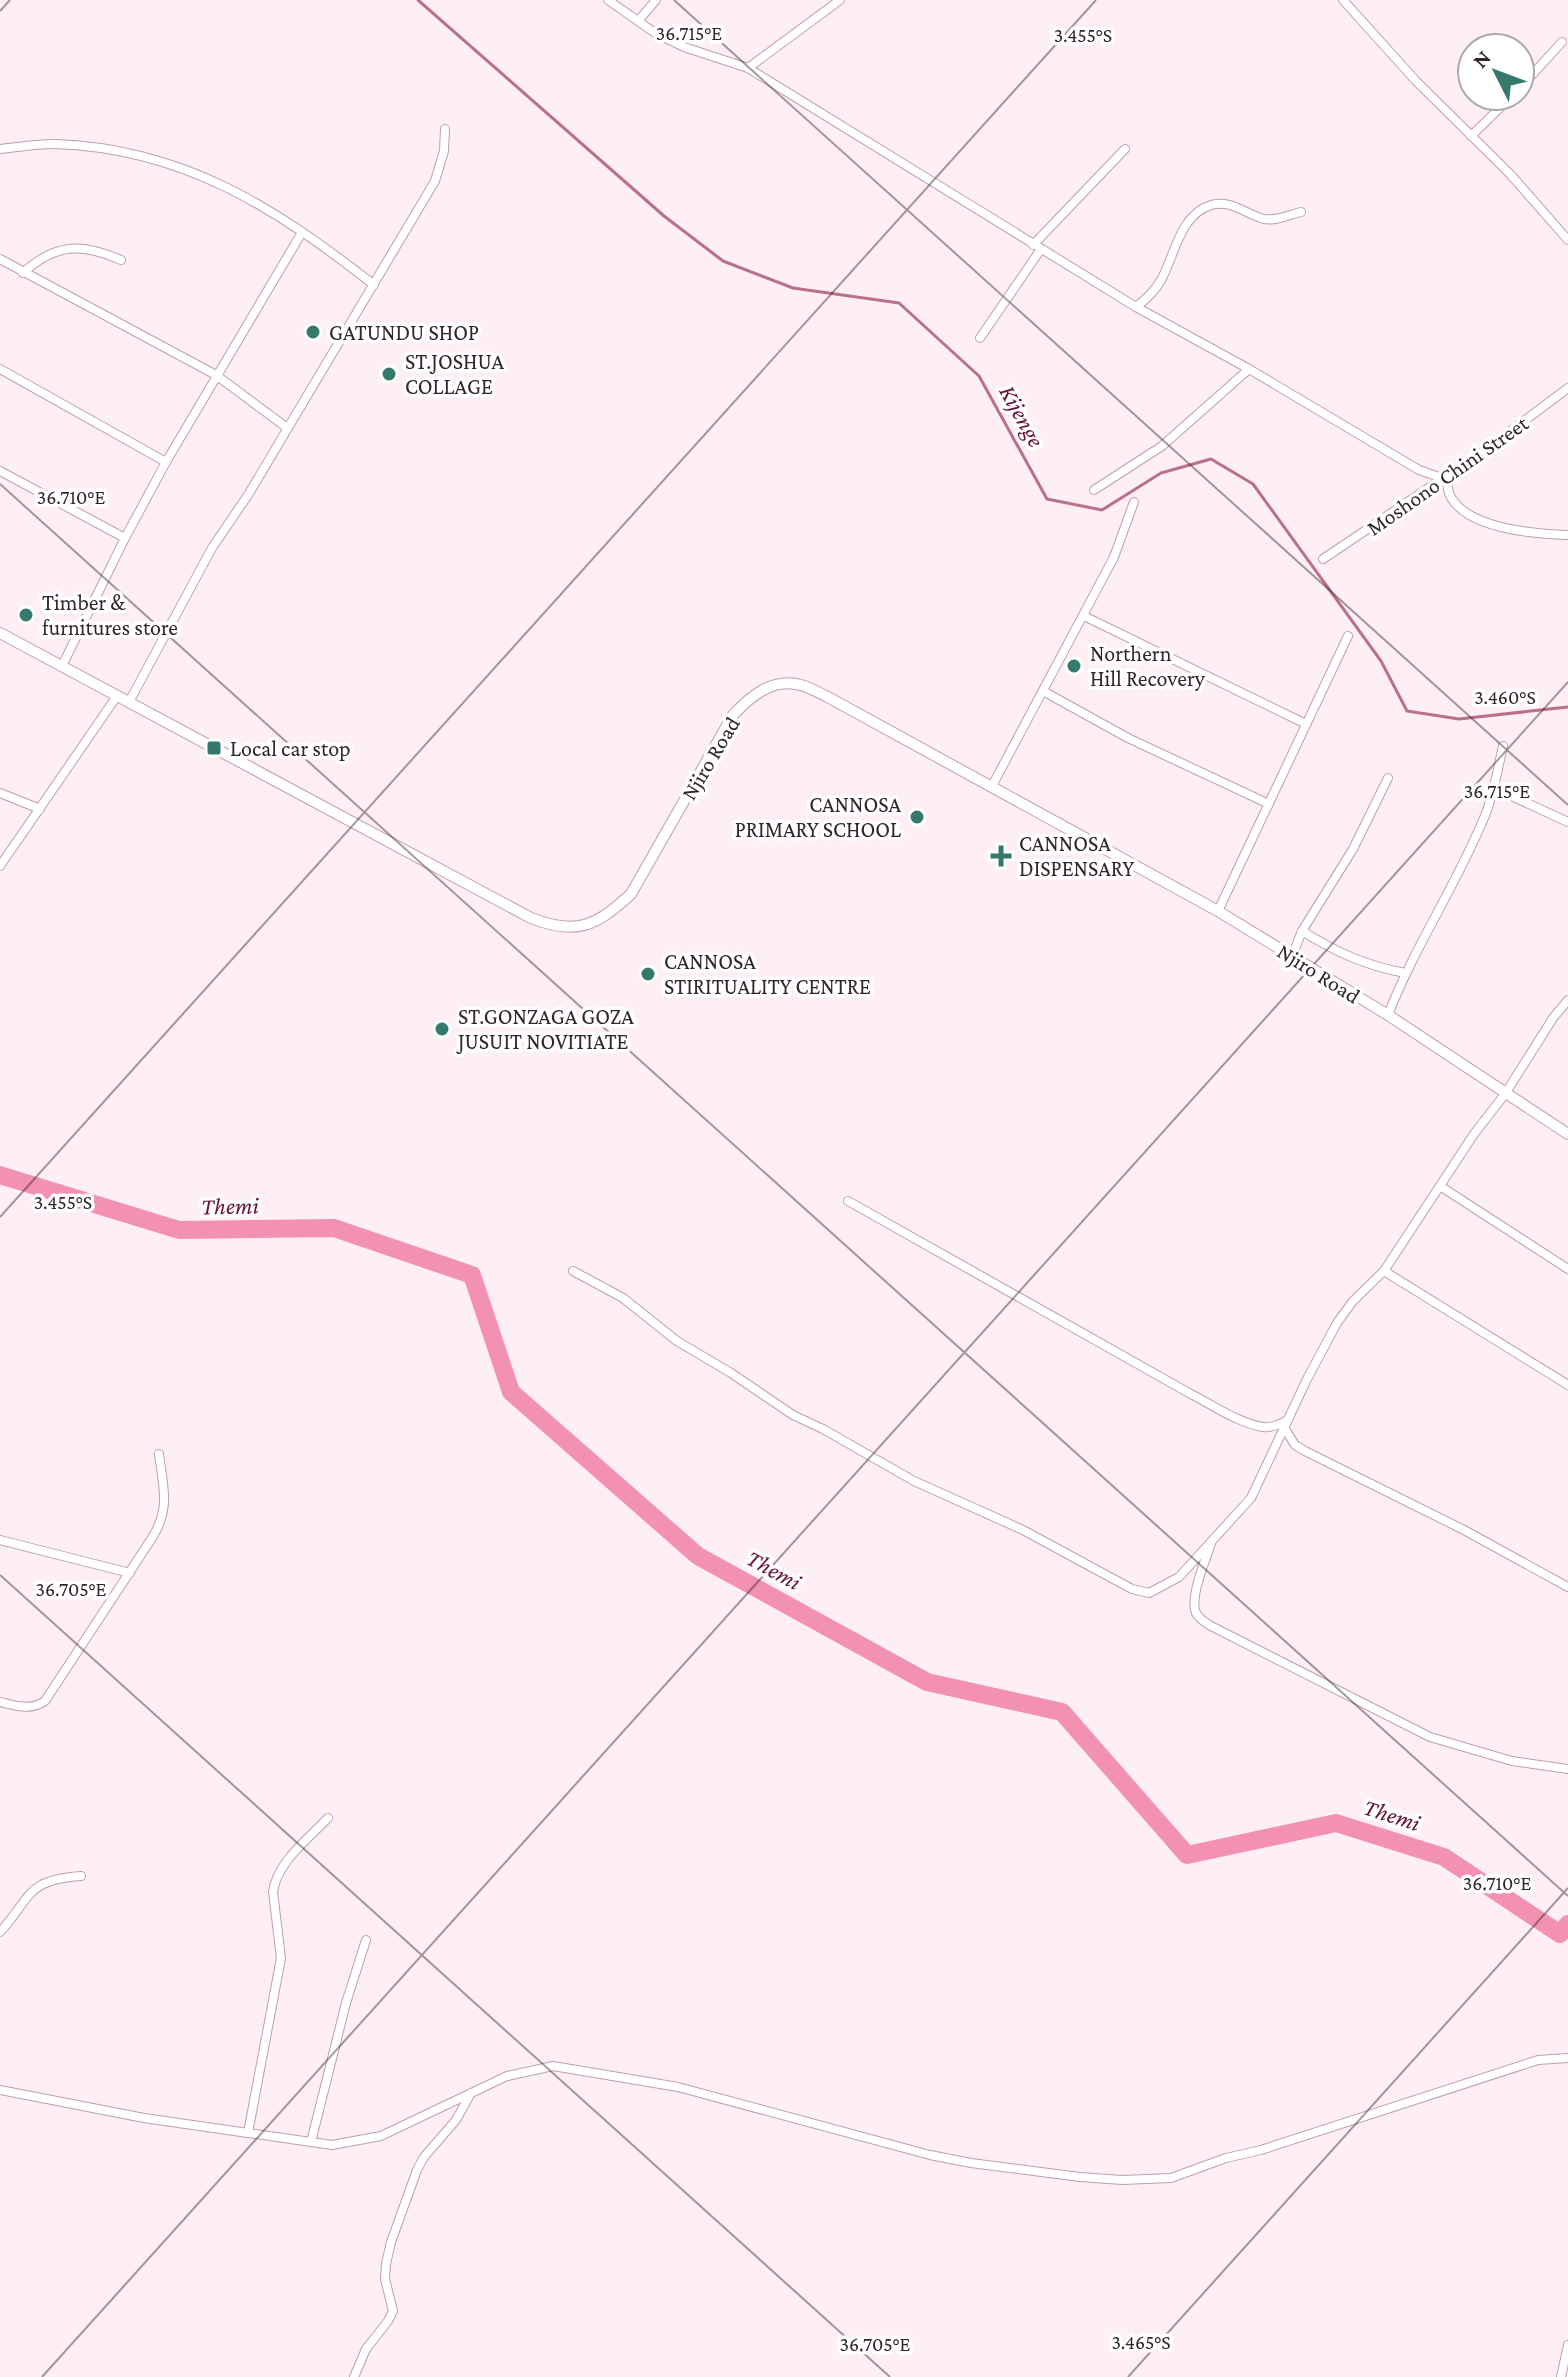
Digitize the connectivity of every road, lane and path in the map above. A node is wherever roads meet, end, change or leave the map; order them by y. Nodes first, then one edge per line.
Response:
1 (608, 0) edge
2 (656, 0) edge
3 (840, 0) edge
4 (1343, 0) edge
5 (638, 21) junction
6 (1562, 42) dead end
7 (748, 68) junction
8 (1536, 70) edge
9 (1496, 112) edge
10 (445, 129) dead end
11 (1471, 136) junction
12 (0, 149) edge
13 (1125, 149) dead end
14 (1301, 212) dead end
15 (301, 234) junction
16 (1568, 240) edge
17 (1037, 247) junction
18 (0, 259) edge
19 (121, 260) dead end
20 (23, 273) junction
21 (374, 285) junction
22 (1136, 307) junction
23 (980, 338) dead end
24 (0, 369) edge
25 (1249, 369) junction
26 (216, 375) junction
27 (1568, 388) edge
28 (286, 427) junction
29 (166, 462) junction
30 (0, 471) edge
31 (1444, 476) junction
32 (1094, 490) dead end
33 (1134, 502) dead end
34 (1568, 535) edge
35 (125, 538) junction
36 (1323, 559) dead end
37 (1084, 616) junction
38 (0, 633) edge
39 (1348, 636) dead end
40 (62, 666) junction
41 (1043, 691) junction
42 (117, 696) junction
43 (129, 702) junction
44 (1306, 724) junction
45 (1503, 746) dead end
46 (1388, 778) dead end
47 (992, 786) junction
48 (1492, 787) junction
49 (0, 793) edge
50 (1269, 804) junction
51 (40, 809) junction
52 (1568, 822) edge
53 (0, 866) edge
54 (1218, 911) junction
55 (1302, 931) junction
56 (1292, 956) junction
57 (1405, 973) junction
58 (1568, 1000) edge
59 (1388, 1015) junction
60 (1505, 1094) junction
61 (1568, 1134) edge
62 (1440, 1186) junction
63 (848, 1201) dead end
64 (1568, 1269) edge
65 (573, 1271) dead end
66 (1384, 1271) junction
67 (1568, 1385) edge
68 (1287, 1424) junction
69 (159, 1454) dead end
70 (1213, 1539) junction
71 (0, 1540) edge
72 (130, 1573) junction
73 (1568, 1587) edge
74 (0, 1702) edge
75 (1568, 1769) edge
76 (328, 1818) dead end
77 (81, 1876) dead end
78 (0, 1932) edge
79 (366, 1940) dead end
80 (1568, 2058) edge
81 (0, 2090) edge
82 (471, 2093) junction
83 (248, 2133) junction
84 (311, 2142) junction
85 (1568, 2345) edge
86 (354, 2377) edge
87 (1561, 2377) edge

1 - 5 street
2 - 5 street
3 - 7 street
4 - 11 street
5 - 7 street
6 - 8 street
7 - 17 street
9 - 11 street
10 - 21 street
11 - 16 street
12 - 15 street
13 - 17 street
14 - 22 street
15 - 21 street
15 - 26 street
17 - 22 street
17 - 23 street
18 - 20 street
19 - 20 street
20 - 26 street
21 - 28 street
22 - 25 street
24 - 29 street
25 - 31 street
25 - 32 street
26 - 28 street
26 - 29 street
27 - 31 street, Moshono Chini Street
28 - 43 street
29 - 35 street
30 - 35 street
31 - 34 street
31 - 36 street, Moshono Chini Street
33 - 37 street
35 - 40 street
37 - 41 street
37 - 44 street
38 - 40 street, Njiro Road
39 - 44 street
40 - 42 street, Njiro Road
41 - 47 street
41 - 50 street
42 - 43 street, Njiro Road
42 - 51 street
43 - 47 street, Njiro Road
44 - 50 street
45 - 48 street
46 - 55 street
47 - 54 street, Njiro Road
48 - 52 street
48 - 57 street
49 - 51 street
50 - 54 street
51 - 53 street
54 - 56 street, Njiro Road
55 - 56 street
55 - 57 street
56 - 59 street, Njiro Road
57 - 59 street
58 - 60 street
59 - 60 street, Njiro Road
60 - 61 street, Njiro Road
60 - 62 street
62 - 64 street
62 - 66 street
63 - 68 street
65 - 70 street
66 - 67 street
66 - 68 street
68 - 70 street
68 - 73 street
69 - 72 street
70 - 75 street
71 - 72 street
72 - 74 street
76 - 83 street
77 - 78 street
79 - 84 street
80 - 82 street
81 - 83 street
82 - 84 street
82 - 86 street
83 - 84 street
85 - 87 street

